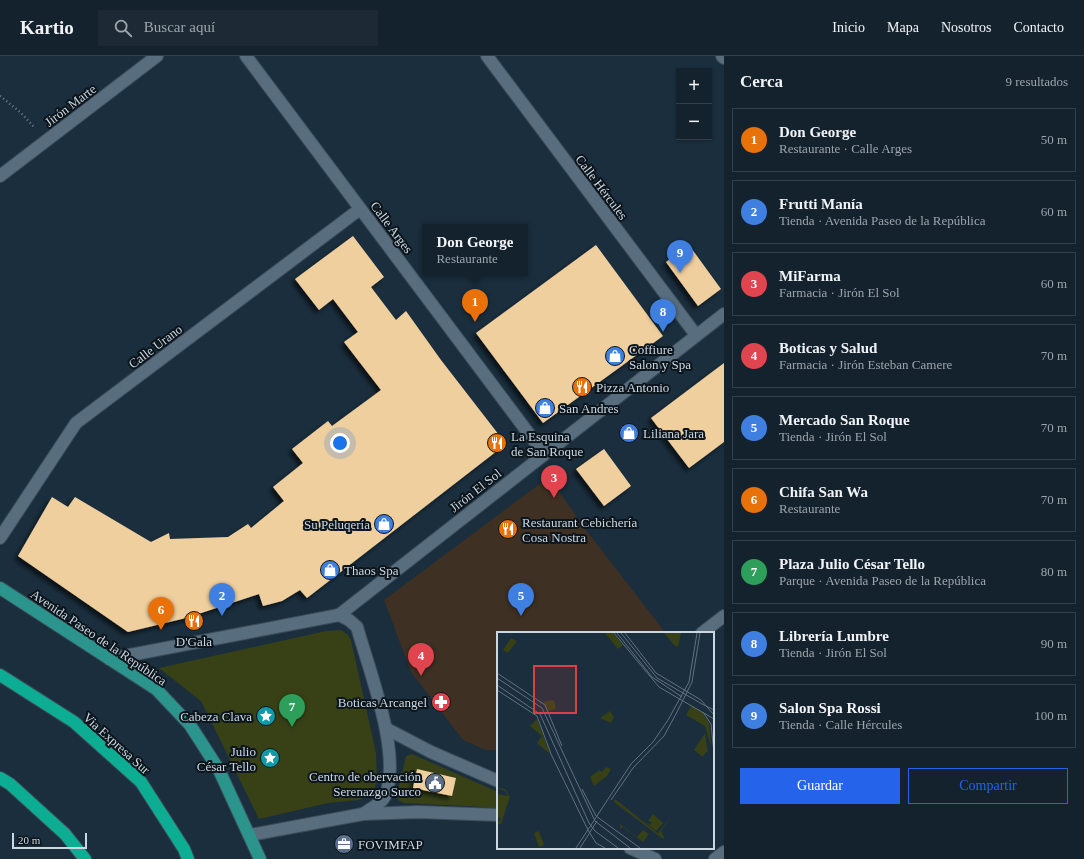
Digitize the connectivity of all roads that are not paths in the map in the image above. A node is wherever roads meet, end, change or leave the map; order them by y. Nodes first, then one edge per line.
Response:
1 (158, 56) edge
2 (246, 56) edge
3 (487, 56) edge
4 (0, 176) edge
5 (360, 208) junction
6 (724, 314) edge
7 (696, 335) junction
8 (544, 454) junction
9 (0, 538) edge
10 (0, 588) edge
11 (340, 615) junction
12 (724, 616) edge
13 (703, 632) edge
14 (109, 658) junction
15 (0, 675) edge
16 (387, 729) junction
17 (0, 778) edge
18 (497, 781) edge
19 (363, 814) junction
20 (497, 816) edge
21 (250, 834) junction
22 (632, 849) edge
23 (724, 852) edge
24 (84, 859) edge
25 (188, 859) edge
26 (260, 859) edge
27 (655, 859) edge
28 (715, 859) edge

1 - 4 street, Jirón Marte
2 - 5 street, Calle Arges
3 - 7 street, Calle Hércules
5 - 8 street, Calle Arges
5 - 9 street, Calle Urano
6 - 7 street, Jirón El Sol
7 - 8 street, Jirón El Sol
8 - 11 street, Jirón El Sol
10 - 14 main road, Avenida Paseo de la República
11 - 14 street
11 - 16 street
12 - 13 street
14 - 21 main road, Avenida Paseo de la República
15 - 25 highway, Via Expresa Sur
16 - 18 street
16 - 19 street
17 - 24 highway
19 - 20 street
19 - 21 street
21 - 26 main road, Avenida Paseo de la República
22 - 27 street
23 - 28 street

